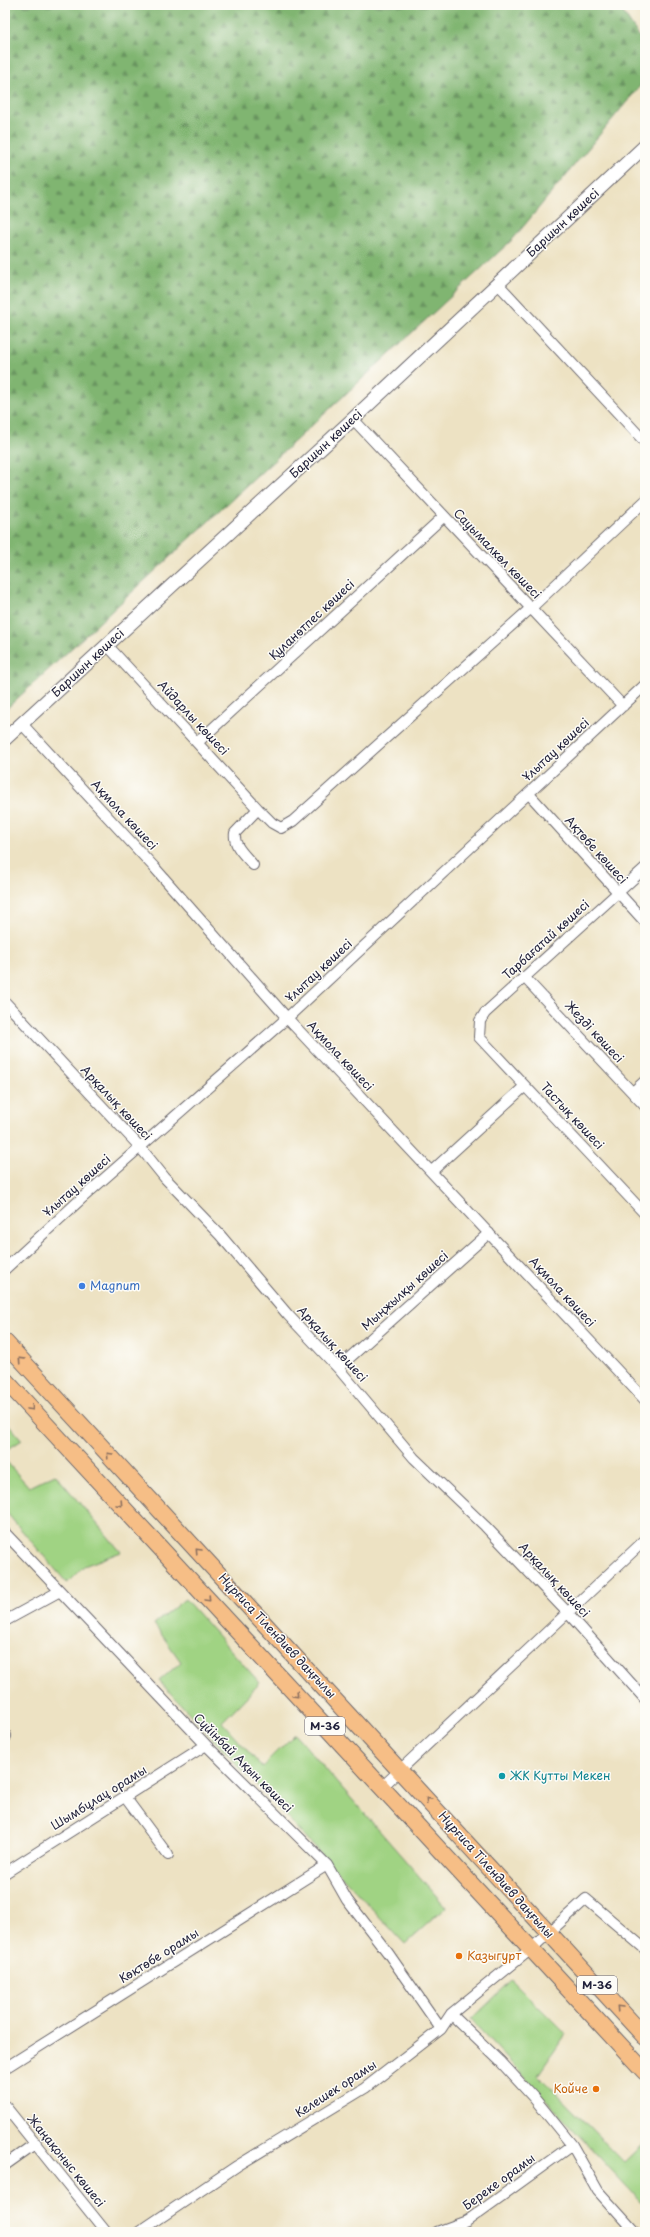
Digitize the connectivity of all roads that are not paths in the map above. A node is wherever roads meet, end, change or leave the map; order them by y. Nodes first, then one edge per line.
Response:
1 (645, 146) edge
2 (498, 284) junction
3 (352, 419) junction
4 (645, 442) edge
5 (645, 501) edge
6 (443, 517) junction
7 (531, 608) junction
8 (107, 645) junction
9 (645, 685) edge
10 (623, 706) junction
11 (22, 724) junction
12 (5, 739) edge
13 (198, 742) junction
14 (529, 794) junction
15 (258, 809) junction
16 (253, 865) dead end
17 (645, 868) edge
18 (618, 893) junction
19 (645, 922) edge
20 (524, 977) junction
21 (5, 1002) edge
22 (287, 1018) junction
23 (479, 1037) joint
24 (645, 1081) edge
25 (526, 1086) junction
26 (633, 1092) junction
27 (645, 1106) edge
28 (140, 1147) junction
29 (432, 1171) junction
30 (645, 1214) edge
31 (489, 1233) junction
32 (5, 1269) edge
33 (5, 1342) edge
34 (338, 1368) junction
35 (5, 1380) edge
36 (645, 1400) edge
37 (5, 1533) edge
38 (645, 1540) edge
39 (60, 1591) junction
40 (567, 1612) junction
41 (5, 1621) edge
42 (645, 1699) edge
43 (206, 1745) junction
44 (400, 1769) junction
45 (382, 1787) junction
46 (125, 1797) junction
47 (168, 1855) dead end
48 (327, 1865) junction
49 (5, 1872) edge
50 (549, 1933) junction
51 (531, 1949) junction
52 (645, 1949) edge
53 (452, 2014) junction
54 (441, 2029) junction
55 (645, 2037) edge
56 (5, 2068) edge
57 (645, 2072) edge
58 (5, 2106) edge
59 (36, 2143) junction
60 (572, 2145) junction
61 (5, 2165) edge
62 (106, 2232) edge
63 (140, 2232) edge
64 (437, 2232) edge
65 (635, 2232) edge

1 - 2 street, Баршын көшесі
2 - 3 street, Баршын көшесі
2 - 4 street
3 - 6 street, Сауымалкөл көшесі
3 - 8 street, Баршын көшесі
5 - 7 street
6 - 7 street, Сауымалкөл көшесі
6 - 13 street, Қуланөтпес көшесі
7 - 10 street, Сауымалкөл көшесі
7 - 15 street, Айдарлы көшесі
8 - 11 street, Баршын көшесі
8 - 13 street, Айдарлы көшесі
9 - 10 street, Ұлытау көшесі
10 - 14 street, Ұлытау көшесі
11 - 12 street, Баршын көшесі
11 - 22 street, Ақмола көшесі
13 - 15 street, Айдарлы көшесі
14 - 18 street, Ақтөбе көшесі
14 - 22 street, Ұлытау көшесі
15 - 16 street
17 - 18 street, Тарбағатай көшесі
18 - 19 street, Ақтөбе көшесі
18 - 20 street, Тарбағатай көшесі
20 - 23 street, Тарбағатай көшесі
20 - 26 street, Жезді көшесі
21 - 28 street, Арқалық көшесі
22 - 28 street, Ұлытау көшесі
22 - 29 street, Ақмола көшесі
23 - 25 street, Тастық көшесі
24 - 26 street
25 - 29 street
25 - 30 street, Тастық көшесі
26 - 27 street, Жезді көшесі
28 - 32 street, Ұлытау көшесі
28 - 34 street, Арқалық көшесі
29 - 31 street, Ақмола көшесі
31 - 34 street, Мыңжылқы көшесі
31 - 36 street, Ақмола көшесі
44 -> 33 main road, Нұрғиса Тілендиев даңғылы / M-36
34 - 40 street, Арқалық көшесі
35 -> 45 main road, Нұрғиса Тілендиев даңғылы / M-36
37 - 39 street, Сүйінбай Ақын көшесі
38 - 40 street
39 - 41 street
39 - 43 street, Сүйінбай Ақын көшесі
40 - 42 street, Арқалық көшесі
40 - 44 street
43 - 46 street, Шымбұлаұ орамы
43 - 48 street, Сүйінбай Ақын көшесі
44 - 45 street
50 -> 44 main road, Нұрғиса Тілендиев даңғылы / M-36
45 - 51 main road, Нұрғиса Тілендиев даңғылы / M-36
46 - 47 street
46 - 49 street, Шымбұлаұ орамы
48 - 54 street, Сүйінбай Ақын көшесі
48 - 56 street, Көктөбе орамы
50 - 51 street, Келешек орамы
50 - 52 street, Келешек орамы
55 -> 50 main road, Нұрғиса Тілендиев даңғылы / M-36
51 - 53 street, Келешек орамы
51 - 57 main road, Нұрғиса Тілендиев даңғылы / M-36
53 - 54 street, Келешек орамы
53 - 60 street
54 - 63 street, Келешек орамы
58 - 59 street, Жаңақоныс көшесі
59 - 61 street
59 - 62 street, Жаңақоныс көшесі
60 - 64 street, Береке орамы
60 - 65 street

